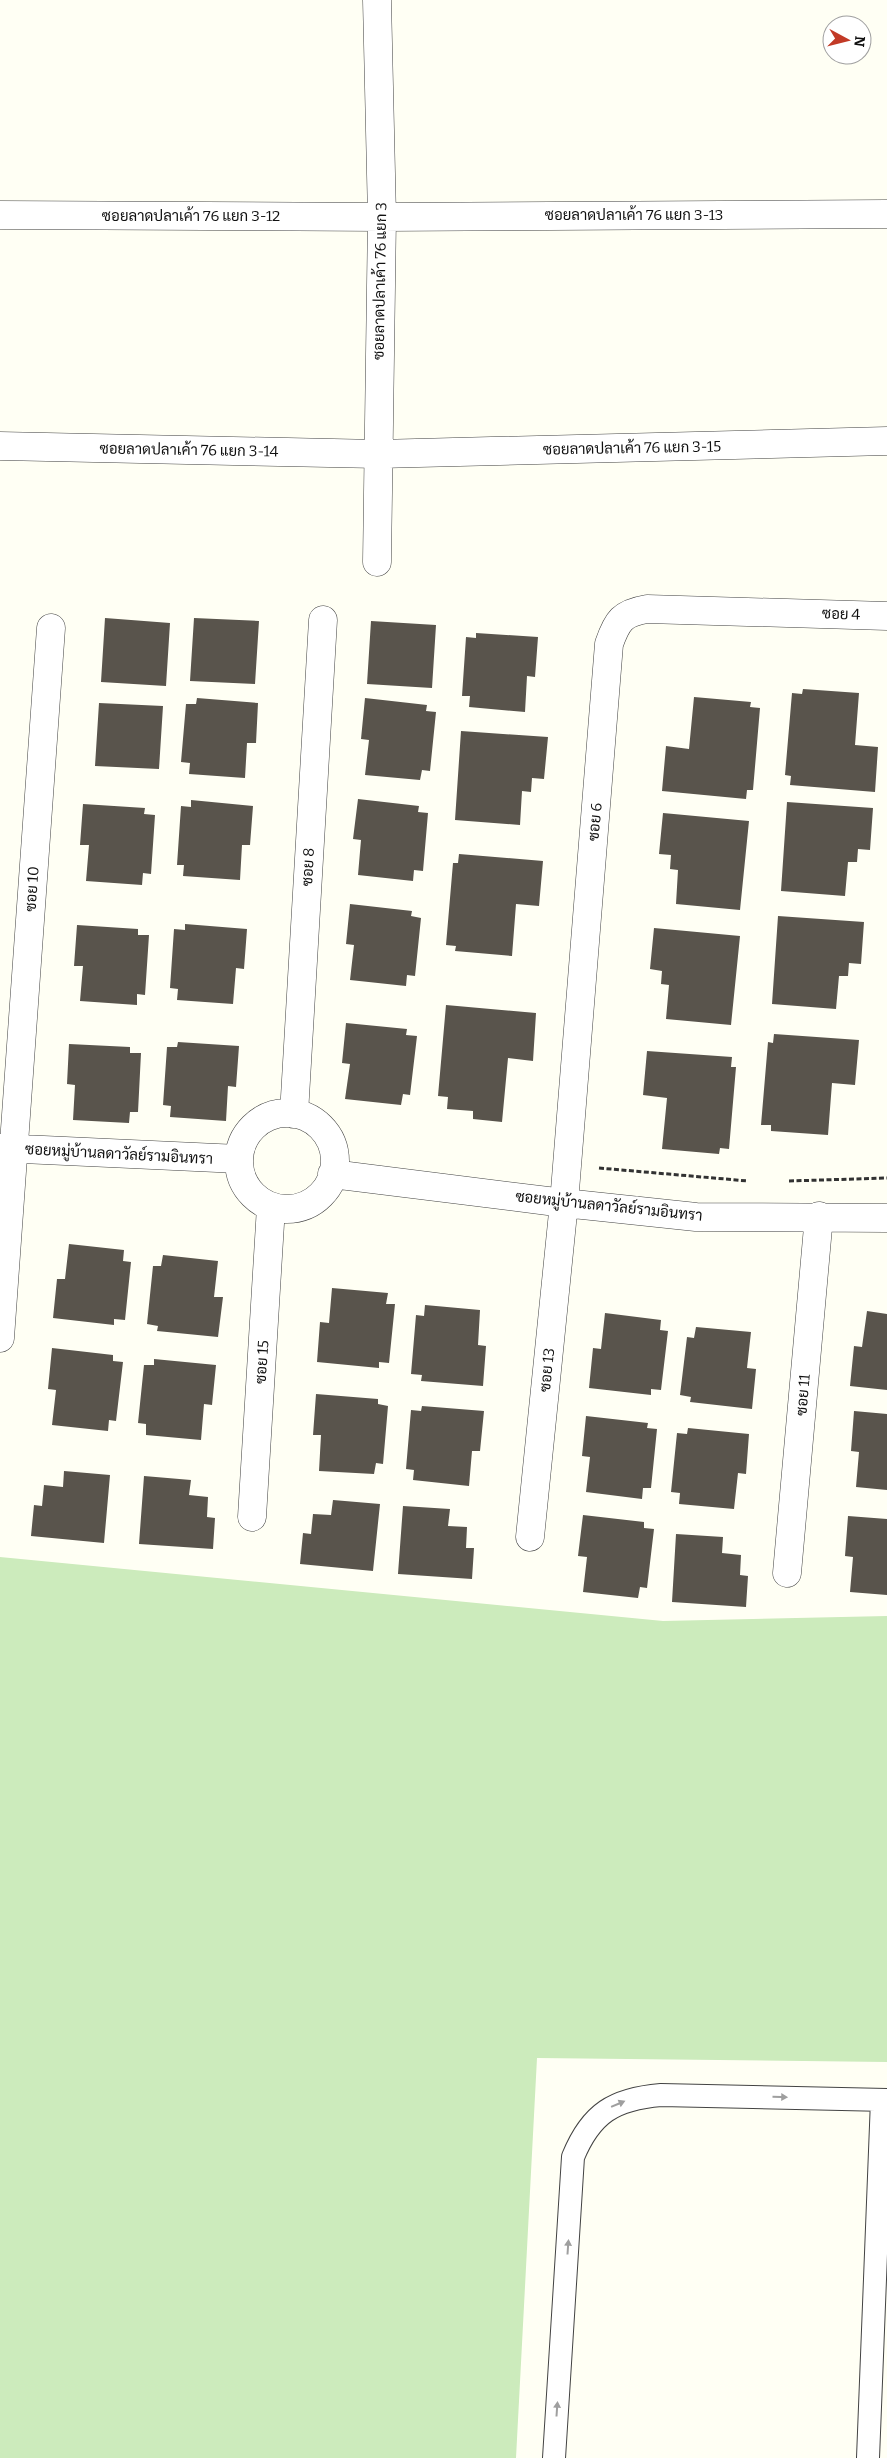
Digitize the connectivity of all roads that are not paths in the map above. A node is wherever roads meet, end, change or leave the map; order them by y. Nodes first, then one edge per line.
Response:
1 (377, 0) edge
2 (887, 214) edge
3 (0, 215) edge
4 (382, 217) junction
5 (887, 442) edge
6 (0, 446) edge
7 (378, 454) junction
8 (377, 562) dead end
9 (795, 613) joint
10 (887, 616) edge
11 (323, 620) dead end
12 (51, 628) dead end
13 (294, 1114) junction
14 (7, 1148) edge
15 (239, 1159) junction
16 (332, 1174) junction
17 (564, 1203) junction
18 (272, 1207) junction
19 (819, 1216) junction
20 (887, 1218) edge
21 (0, 1338) edge
22 (252, 1517) dead end
23 (530, 1537) dead end
24 (786, 1573) dead end
25 (885, 2100) edge
26 (554, 2458) edge
27 (868, 2458) edge

1 - 4 street, ซอยลาดปลาเค้า 76 แยก 3
2 - 4 street, ซอยลาดปลาเค้า 76 แยก 3-13
3 - 4 street, ซอยลาดปลาเค้า 76 แยก 3-12
4 - 7 street, ซอยลาดปลาเค้า 76 แยก 3
5 - 7 street, ซอยลาดปลาเค้า 76 แยก 3-15
6 - 7 street, ซอยลาดปลาเค้า 76 แยก 3-14
7 - 8 street, ซอยลาดปลาเค้า 76 แยก 3
9 - 10 street, ซอย 4
9 - 17 street, ซอย 6
11 - 13 street, ซอย 8
12 - 14 street, ซอย 10
13 - 15 street
13 - 16 street
14 - 15 street, ซอยหมู่บ้านลดาวัลย์รามอินทรา
14 - 21 street, ซอย 10
15 - 18 street
16 - 17 street, ซอยหมู่บ้านลดาวัลย์รามอินทรา
16 - 18 street
17 - 19 street, ซอยหมู่บ้านลดาวัลย์รามอินทรา
17 - 23 street, ซอย 13
18 - 22 street, ซอย 15
19 - 20 street, ซอยหมู่บ้านลดาวัลย์รามอินทรา
19 - 24 street, ซอย 11
26 -> 25 lane
25 - 27 lane

